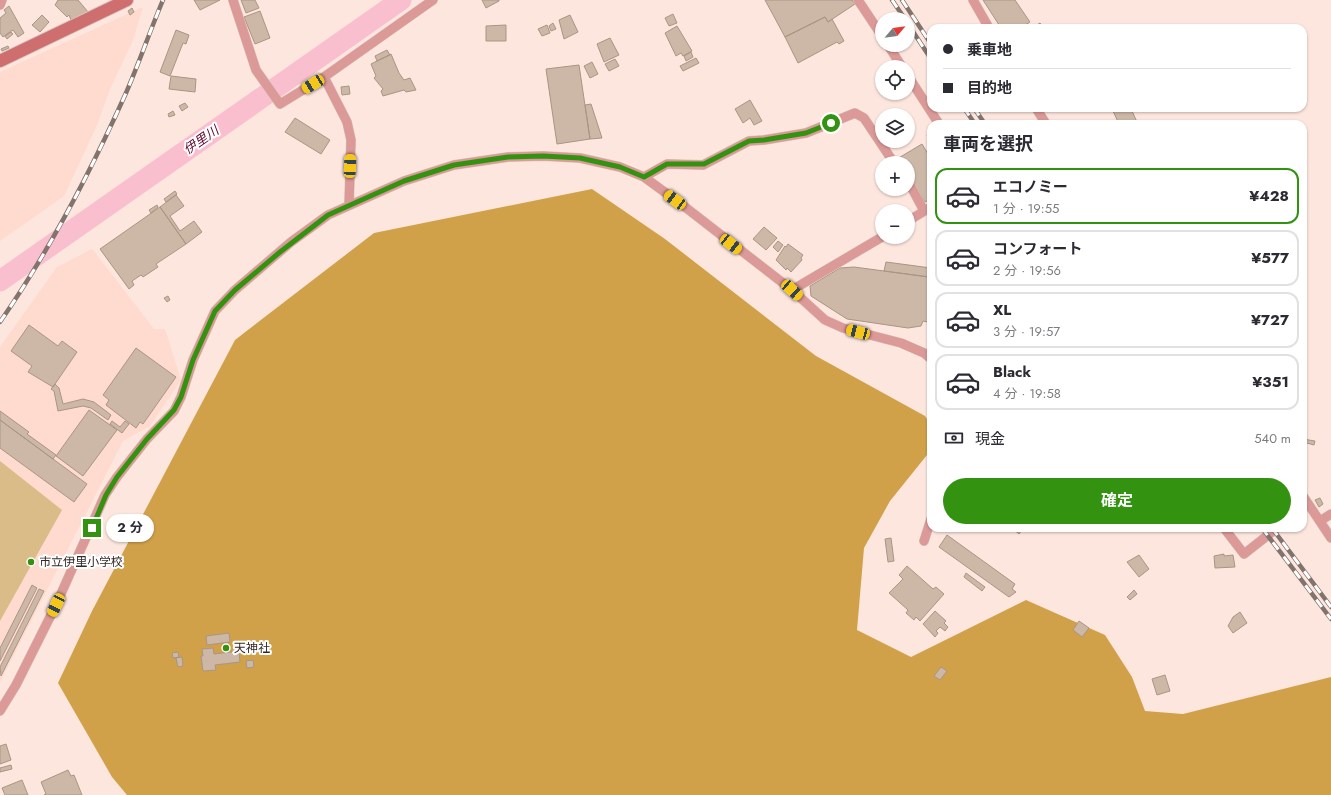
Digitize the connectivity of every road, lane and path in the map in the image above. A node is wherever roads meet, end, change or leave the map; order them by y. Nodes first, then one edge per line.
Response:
1 (2, 0) edge
2 (127, 0) edge
3 (233, 0) edge
4 (433, 0) edge
5 (858, 0) edge
6 (973, 0) edge
7 (0, 5) edge
8 (987, 24) edge
9 (875, 26) edge
10 (0, 61) edge
11 (324, 77) junction
12 (915, 87) edge
13 (927, 105) edge
14 (889, 156) edge
15 (644, 177) junction
16 (915, 191) edge
17 (349, 205) junction
18 (927, 208) edge
19 (927, 210) edge
20 (915, 217) edge
21 (875, 241) edge
22 (792, 290) junction
23 (927, 356) edge
24 (1307, 506) edge
25 (1331, 514) edge
26 (1320, 521) junction
27 (927, 532) edge
28 (1227, 532) edge
29 (1272, 532) edge
30 (1331, 538) edge
31 (924, 541) dead end
32 (0, 711) edge

1 - 7 street
2 - 10 main road
3 - 11 street
4 - 11 street
5 - 9 street
6 - 8 street
11 - 17 street
12 - 13 street
14 - 15 street
15 - 17 street
15 - 22 street
16 - 18 street
17 - 32 street
19 - 20 street
21 - 22 street
22 - 23 street
24 - 26 street
25 - 26 street
26 - 30 street
27 - 31 street
28 - 29 street

